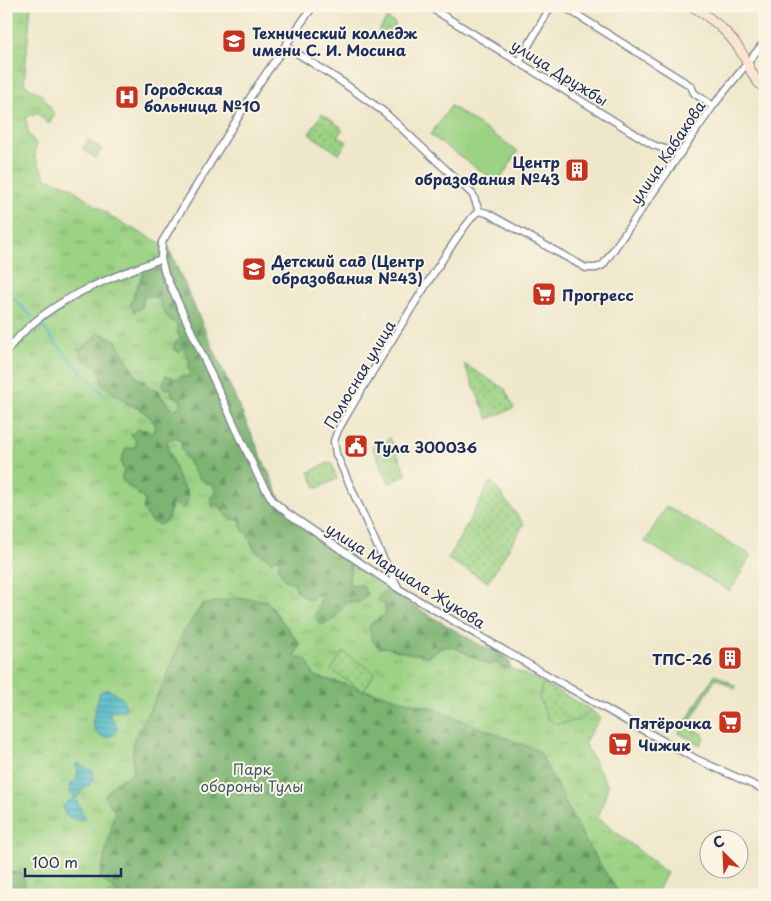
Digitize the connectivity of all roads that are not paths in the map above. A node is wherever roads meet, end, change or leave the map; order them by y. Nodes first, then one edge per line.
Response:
1 (313, 6) edge
2 (428, 6) edge
3 (551, 6) edge
4 (562, 6) edge
5 (692, 6) edge
6 (765, 41) edge
7 (286, 46) junction
8 (519, 62) junction
9 (748, 64) junction
10 (765, 89) edge
11 (713, 106) junction
12 (680, 154) junction
13 (479, 211) junction
14 (161, 259) junction
15 (6, 352) edge
16 (399, 589) junction
17 (765, 790) edge

1 - 7 street
2 - 8 street, улица Дружбы
3 - 8 street
4 - 11 street
5 - 9 street
6 - 9 street, улица Кабакова
7 - 13 street
7 - 14 street
8 - 12 street, улица Дружбы
9 - 10 street
9 - 11 street, улица Кабакова
11 - 12 street, улица Кабакова
12 - 13 street, улица Кабакова
13 - 16 street, Полюсная улица
14 - 15 street
14 - 16 street, улица Маршала Жукова
16 - 17 street, улица Маршала Жукова

